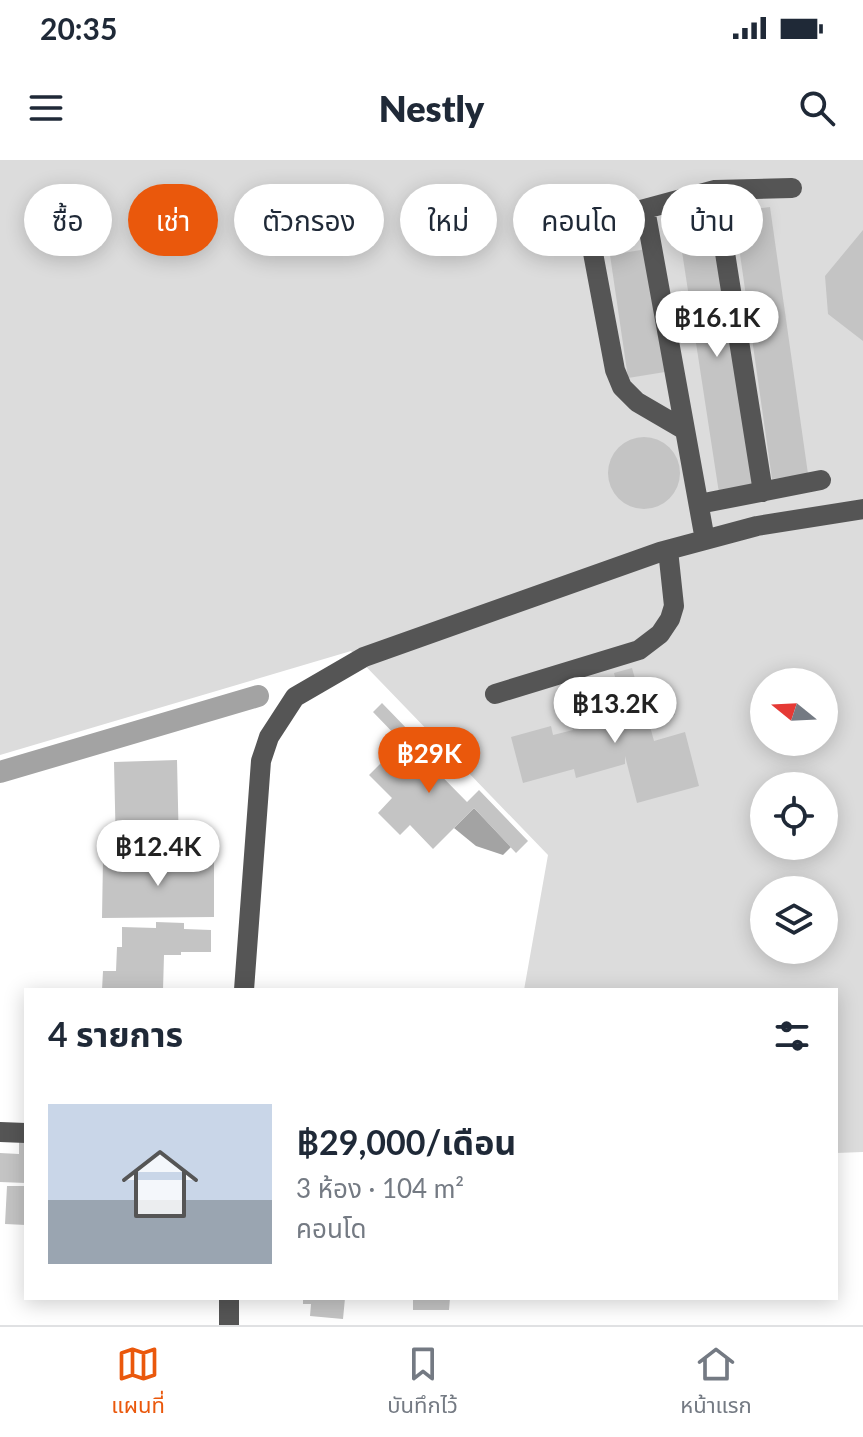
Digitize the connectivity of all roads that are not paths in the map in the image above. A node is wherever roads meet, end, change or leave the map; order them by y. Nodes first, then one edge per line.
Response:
1 (792, 188) dead end
2 (763, 189) edge
3 (661, 205) edge
4 (645, 209) joint
5 (594, 256) edge
6 (725, 256) edge
7 (685, 430) junction
8 (821, 480) dead end
9 (763, 492) junction
10 (699, 504) junction
11 (863, 509) edge
12 (705, 540) junction
13 (668, 550) junction
14 (495, 694) dead end
15 (244, 988) edge
16 (0, 1132) edge
17 (24, 1133) edge
18 (229, 1300) edge
19 (229, 1325) edge

1 - 2 street
3 - 4 street
4 - 7 street
5 - 7 street
6 - 9 street
7 - 10 street
8 - 9 street
9 - 10 street
10 - 12 street
11 - 12 street
12 - 13 street
13 - 14 street
13 - 15 street
16 - 17 street
18 - 19 street

